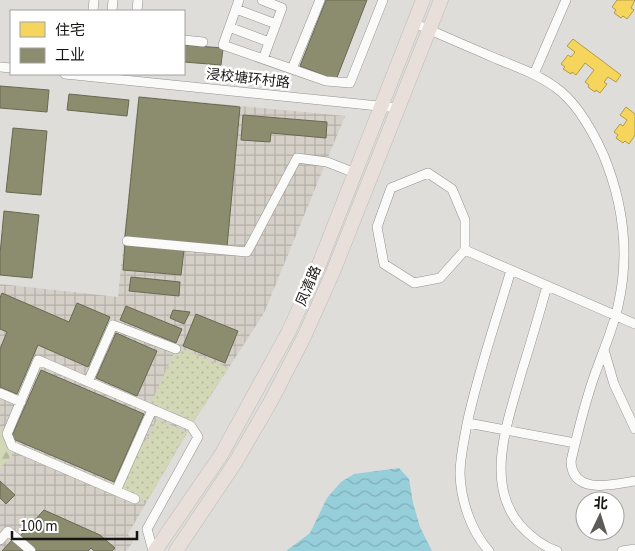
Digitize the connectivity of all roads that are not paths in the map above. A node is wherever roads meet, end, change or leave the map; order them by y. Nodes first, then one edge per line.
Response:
1 (262, 0) edge
2 (320, 0) edge
3 (383, 0) edge
4 (423, 0) edge
5 (440, 0) edge
6 (566, 0) edge
7 (237, 5) edge
8 (414, 23) junction
9 (276, 24) junction
10 (229, 27) junction
11 (429, 30) junction
12 (185, 40) edge
13 (203, 42) dead end
14 (269, 42) junction
15 (263, 59) junction
16 (292, 69) junction
17 (534, 74) junction
18 (86, 75) edge
19 (381, 107) junction
20 (398, 108) junction
21 (355, 173) junction
22 (127, 241) dead end
23 (464, 250) junction
24 (510, 270) junction
25 (547, 286) junction
26 (616, 316) junction
27 (635, 324) edge
28 (176, 349) dead end
29 (604, 349) junction
30 (88, 382) junction
31 (0, 393) edge
32 (20, 402) junction
33 (152, 410) junction
34 (468, 423) junction
35 (635, 429) edge
36 (507, 430) junction
37 (575, 442) junction
38 (635, 481) edge
39 (116, 491) junction
40 (135, 499) dead end
41 (0, 540) edge
42 (635, 549) edge
43 (31, 551) edge
44 (154, 551) edge
45 (176, 551) edge
46 (489, 551) edge
47 (557, 551) edge
48 (622, 551) edge

1 - 9 street
2 - 16 street
3 - 16 street
4 - 8 highway, 凤清路
5 - 11 highway, 凤清路
6 - 17 street
7 - 9 street
7 - 10 street
8 - 11 street
8 - 19 highway, 凤清路
9 - 14 street
10 - 14 street
10 - 15 street
11 - 17 street
11 - 20 highway, 凤清路
12 - 13 street
14 - 15 street
15 - 16 street
17 - 26 street
18 - 19 street, 浸校塘环村路
19 - 20 street, 浸校塘环村路
19 - 21 highway, 凤清路
20 - 45 highway, 凤清路
21 - 22 street
21 - 44 highway, 凤清路
23 - 23 street
23 - 24 street
24 - 25 street
24 - 34 street
25 - 26 street
25 - 36 street
26 - 27 street
26 - 29 street
28 - 30 street
29 - 35 street
29 - 37 street
30 - 32 street
30 - 33 street
31 - 32 street
32 - 39 street
33 - 39 street
33 - 44 street
34 - 36 street
34 - 46 street
36 - 37 street
36 - 47 street
37 - 38 street
39 - 40 street
41 - 43 street
42 - 48 street

